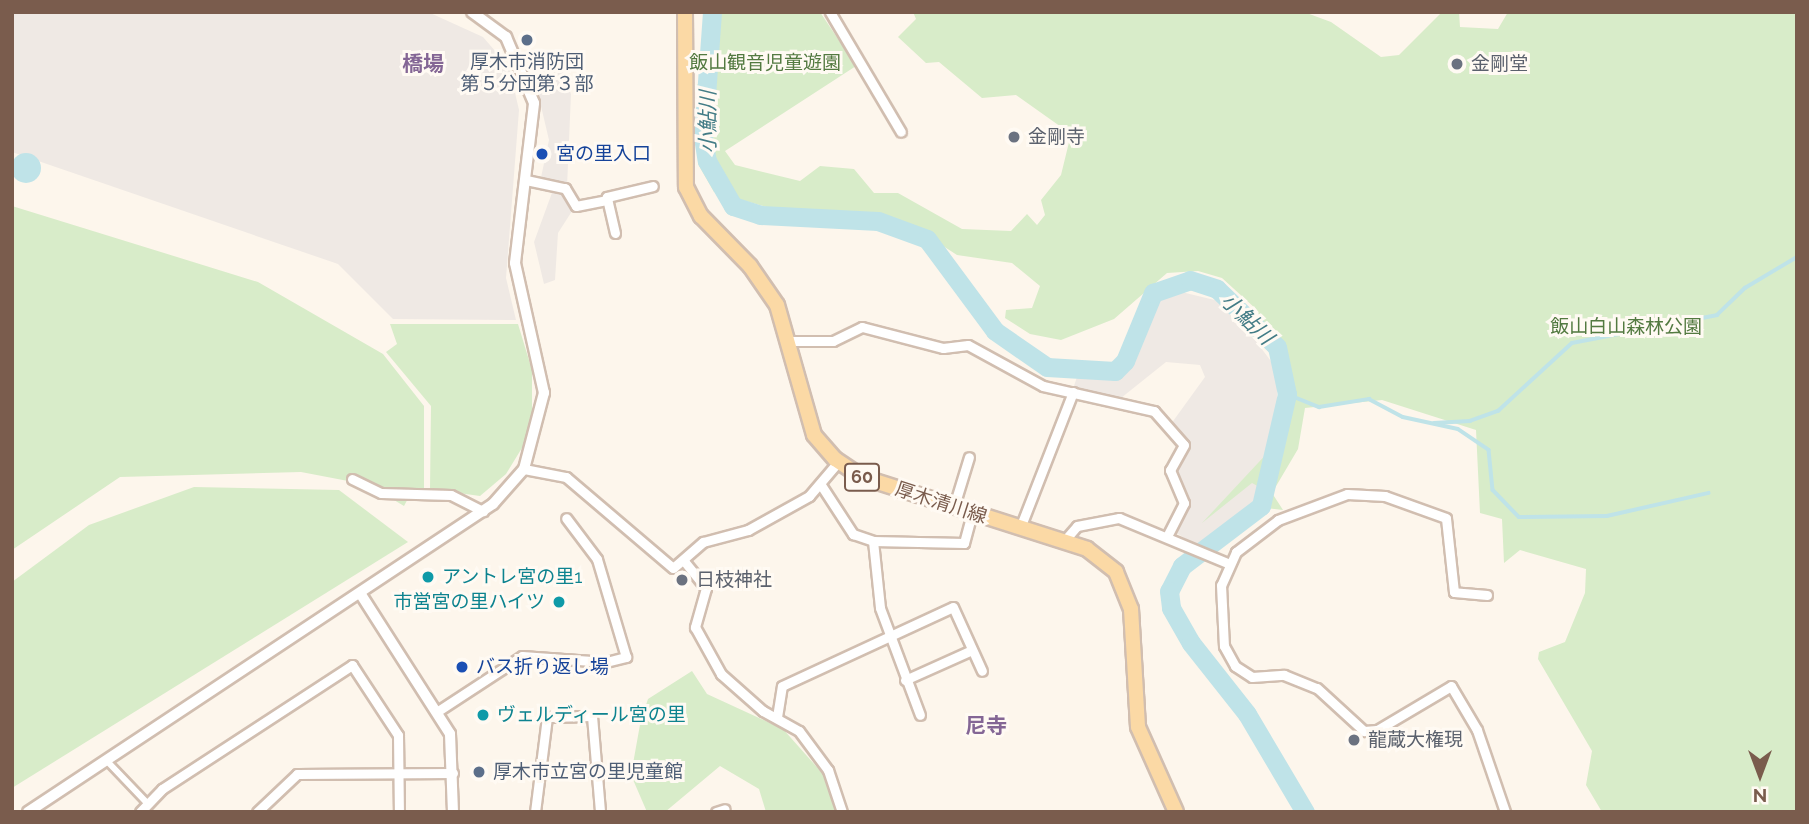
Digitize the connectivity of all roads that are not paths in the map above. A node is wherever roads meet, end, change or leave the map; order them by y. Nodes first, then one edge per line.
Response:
1 (472, 12) edge
2 (685, 12) edge
3 (830, 12) edge
4 (901, 132) dead end
5 (526, 180) junction
6 (653, 186) dead end
7 (607, 200) junction
8 (615, 233) dead end
9 (790, 341) junction
10 (1073, 392) junction
11 (969, 457) dead end
12 (838, 463) junction
13 (524, 469) junction
14 (352, 479) dead end
15 (821, 485) junction
16 (954, 506) junction
17 (483, 511) junction
18 (972, 513) junction
19 (566, 518) dead end
20 (1020, 528) junction
21 (1169, 537) junction
22 (873, 541) junction
23 (1064, 541) junction
24 (684, 561) junction
25 (1224, 561) junction
26 (360, 593) junction
27 (1487, 595) dead end
28 (889, 637) junction
29 (972, 650) junction
30 (982, 671) dead end
31 (905, 680) junction
32 (438, 711) junction
33 (920, 715) dead end
34 (776, 718) junction
35 (106, 760) junction
36 (580, 771) dead end
37 (593, 771) junction
38 (398, 773) junction
39 (453, 773) junction
40 (148, 804) junction
41 (27, 812) edge
42 (140, 812) edge
43 (156, 812) edge
44 (257, 812) edge
45 (399, 812) edge
46 (453, 812) edge
47 (535, 812) edge
48 (600, 812) edge
49 (842, 812) edge
50 (1176, 812) edge
51 (1505, 812) edge

1 - 5 street
2 - 9 main road, 厚木清川線 / 60
3 - 4 street
5 - 7 street
5 - 13 street
6 - 7 street
7 - 8 street
9 - 10 street
9 - 12 main road, 厚木清川線 / 60
10 - 20 street
10 - 21 street
11 - 16 street
12 - 15 street
12 - 16 main road, 厚木清川線 / 60
13 - 17 street
13 - 24 street
14 - 17 street
15 - 22 street
15 - 24 street
16 - 18 main road, 厚木清川線 / 60
17 - 26 street
18 - 20 main road, 厚木清川線 / 60
18 - 22 street
19 - 32 street
20 - 23 main road, 厚木清川線 / 60
21 - 23 street
21 - 25 street
22 - 28 street
23 - 50 main road, 厚木清川線 / 60
24 - 34 street
25 - 27 street
25 - 51 street
26 - 32 street
26 - 35 street
28 - 29 street
28 - 31 street
28 - 34 street
29 - 30 street
29 - 31 street
31 - 33 street
32 - 39 street
34 - 49 street
35 - 40 street
35 - 41 street
36 - 37 street
37 - 47 street
37 - 48 street
38 - 39 street
38 - 40 street
38 - 44 street
38 - 45 street
39 - 46 street
40 - 42 street
40 - 43 street

